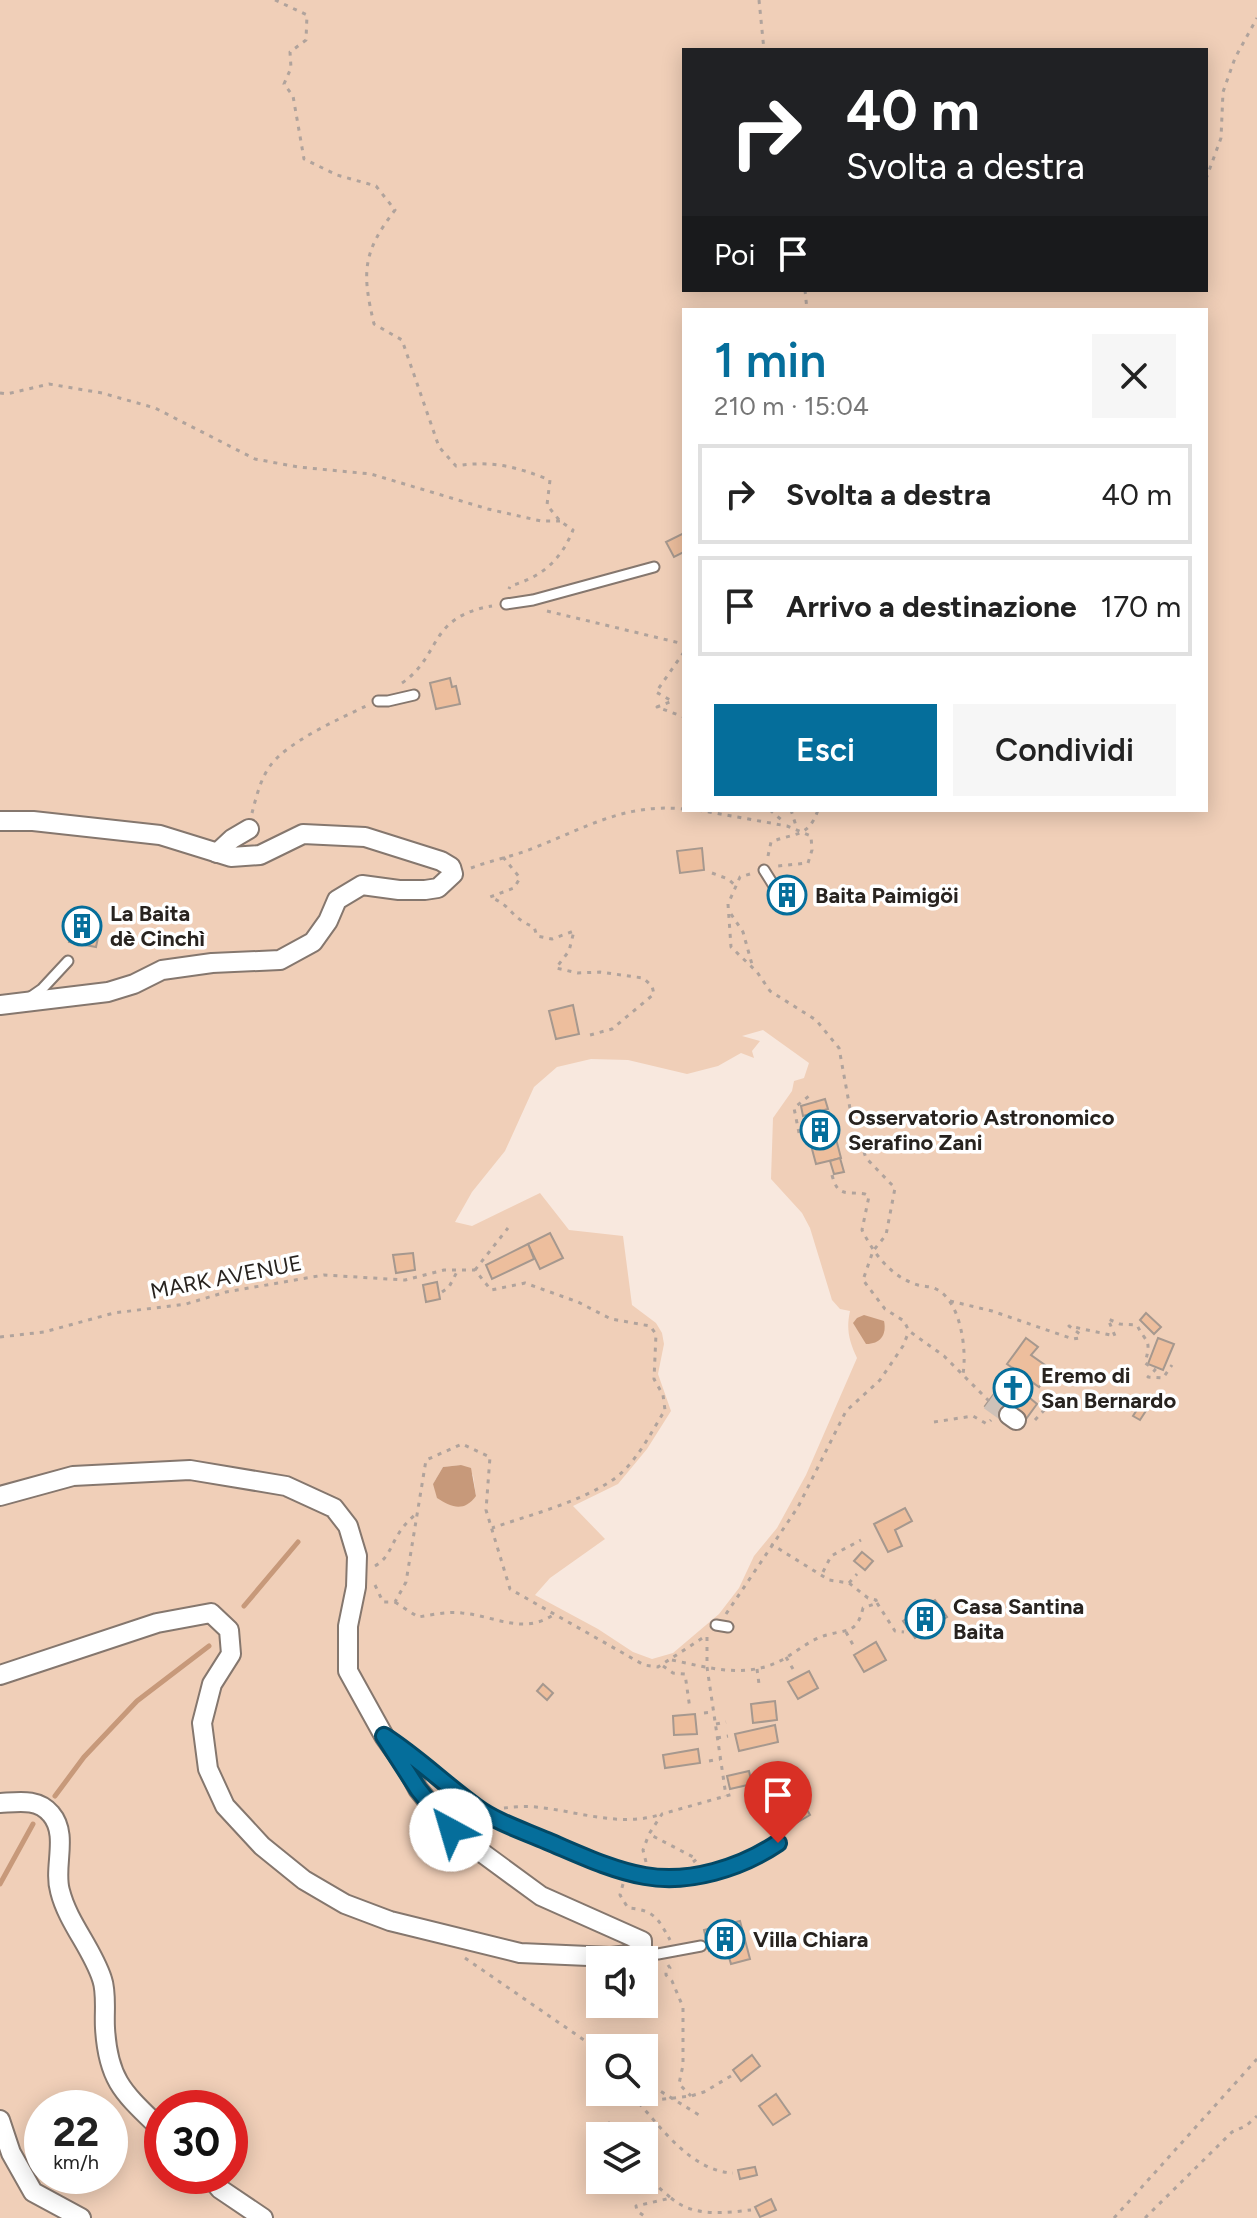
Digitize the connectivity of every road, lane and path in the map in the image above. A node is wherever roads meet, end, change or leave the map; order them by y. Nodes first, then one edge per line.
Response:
1 (275, 0) edge
2 (759, 0) edge
3 (1257, 18) edge
4 (764, 48) edge
5 (1208, 174) edge
6 (0, 393) edge
7 (560, 521) junction
8 (654, 567) dead end
9 (506, 604) joint
10 (538, 608) dead end
11 (682, 644) edge
12 (682, 655) edge
13 (414, 695) dead end
14 (378, 701) dead end
15 (672, 701) junction
16 (673, 713) junction
17 (682, 716) edge
18 (682, 809) edge
19 (709, 812) edge
20 (772, 812) edge
21 (792, 812) edge
22 (817, 812) edge
23 (0, 821) edge
24 (787, 826) junction
25 (249, 829) dead end
26 (797, 830) junction
27 (805, 833) junction
28 (217, 853) junction
29 (503, 857) junction
30 (764, 870) joint
31 (712, 873) dead end
32 (453, 874) junction
33 (736, 886) junction
34 (774, 886) dead end
35 (728, 912) junction
36 (68, 961) dead end
37 (753, 968) junction
38 (23, 1002) junction
39 (0, 1005) edge
40 (590, 1035) dead end
41 (809, 1096) dead end
42 (799, 1133) dead end
43 (832, 1175) dead end
44 (508, 1228) dead end
45 (873, 1251) junction
46 (459, 1268) junction
47 (475, 1270) junction
48 (442, 1292) dead end
49 (950, 1301) junction
50 (909, 1331) junction
51 (0, 1337) edge
52 (1172, 1365) dead end
53 (963, 1376) junction
54 (989, 1401) tunnel mouth
55 (1007, 1416) dead end
56 (934, 1422) dead end
57 (0, 1496) edge
58 (418, 1512) junction
59 (491, 1528) junction
60 (861, 1540) dead end
61 (771, 1544) junction
62 (822, 1573) junction
63 (857, 1574) dead end
64 (849, 1583) junction
65 (395, 1602) junction
66 (877, 1603) junction
67 (553, 1615) junction
68 (716, 1625) joint
69 (728, 1627) dead end
70 (846, 1632) junction
71 (904, 1632) dead end
72 (853, 1645) dead end
73 (786, 1657) junction
74 (672, 1660) junction
75 (662, 1665) junction
76 (707, 1667) junction
77 (757, 1669) junction
78 (793, 1669) dead end
79 (0, 1675) edge
80 (759, 1684) dead end
81 (690, 1709) dead end
82 (714, 1712) junction
83 (704, 1713) dead end
84 (726, 1722) dead end
85 (716, 1724) junction
86 (384, 1736) junction
87 (728, 1736) dead end
88 (717, 1738) junction
89 (720, 1759) junction
90 (709, 1761) dead end
91 (733, 1794) dead end
92 (726, 1796) junction
93 (0, 1803) edge
94 (533, 1807) dead end
95 (662, 1814) junction
96 (649, 1834) junction
97 (778, 1843) dead end
98 (646, 1876) junction
99 (679, 1876) junction
100 (640, 1946) edge
101 (701, 1946) dead end
102 (672, 1952) junction
103 (658, 1954) joint
104 (586, 1956) edge
105 (483, 1970) dead end
106 (586, 2041) edge
107 (1257, 2059) edge
108 (731, 2076) dead end
109 (658, 2091) edge
110 (691, 2096) junction
111 (668, 2098) junction
112 (144, 2112) edge
113 (699, 2115) dead end
114 (1257, 2116) edge
115 (0, 2120) edge
116 (658, 2127) edge
117 (661, 2128) junction
118 (733, 2173) dead end
119 (658, 2187) edge
120 (227, 2194) edge
121 (671, 2198) junction
122 (751, 2210) dead end
123 (81, 2218) edge
124 (263, 2218) edge
125 (647, 2218) edge
126 (1114, 2218) edge
127 (1145, 2218) edge

1 - 7 path
2 - 4 path
3 - 5 path
6 - 7 path
7 - 9 path
8 - 9 lane
10 - 11 path
12 - 15 path
13 - 14 lane
15 - 16 path
15 - 16 path
16 - 17 path
18 - 29 path
19 - 24 path
20 - 24 path
21 - 26 path
22 - 27 path
23 - 28 street
24 - 26 path
25 - 28 street
26 - 27 path
27 - 27 path
28 - 32 street
29 - 32 path
29 - 40 path
30 - 33 path
30 - 34 lane
31 - 33 path
32 - 38 street
33 - 35 path
35 - 37 path
35 - 37 path
36 - 38 lane
37 - 45 path
38 - 39 street
41 - 42 path
43 - 45 path
44 - 47 path
45 - 49 path
45 - 50 path
46 - 47 path, MARK AVENUE
46 - 48 path
46 - 51 path, MARK AVENUE
47 - 59 path
49 - 52 path
49 - 53 path
50 - 53 path
50 - 61 path
53 - 54 path
55 - 56 path
57 - 86 street
58 - 59 path
58 - 65 path
58 - 65 path
59 - 67 path
60 - 62 path
61 - 62 path
61 - 68 path
62 - 64 path
63 - 64 path
64 - 66 path
65 - 67 path
66 - 70 path
66 - 71 path
67 - 75 path
68 - 69 lane
70 - 72 path
70 - 73 path
73 - 77 path
73 - 78 path
74 - 75 path
74 - 76 path
74 - 76 path
75 - 81 path
76 - 77 path
76 - 82 path
77 - 80 path
79 - 104 street
82 - 83 path
82 - 85 path
84 - 85 path
85 - 88 path
86 - 98 lane
86 - 100 street
87 - 88 path
88 - 89 path
89 - 90 path
89 - 92 path
91 - 92 path
92 - 95 path
93 - 112 street
94 - 95 path
95 - 96 path
96 - 98 path
96 - 99 path
97 - 99 lane
98 - 99 lane
98 - 102 path
101 - 102 lane
102 - 103 lane
103 - 110 path
105 - 106 path
107 - 126 path
108 - 110 path
109 - 111 path
110 - 111 path
111 - 113 path
111 - 117 path
114 - 127 path
115 - 123 street
116 - 117 path
117 - 118 path
119 - 121 path
120 - 124 street
121 - 122 path
121 - 125 path

